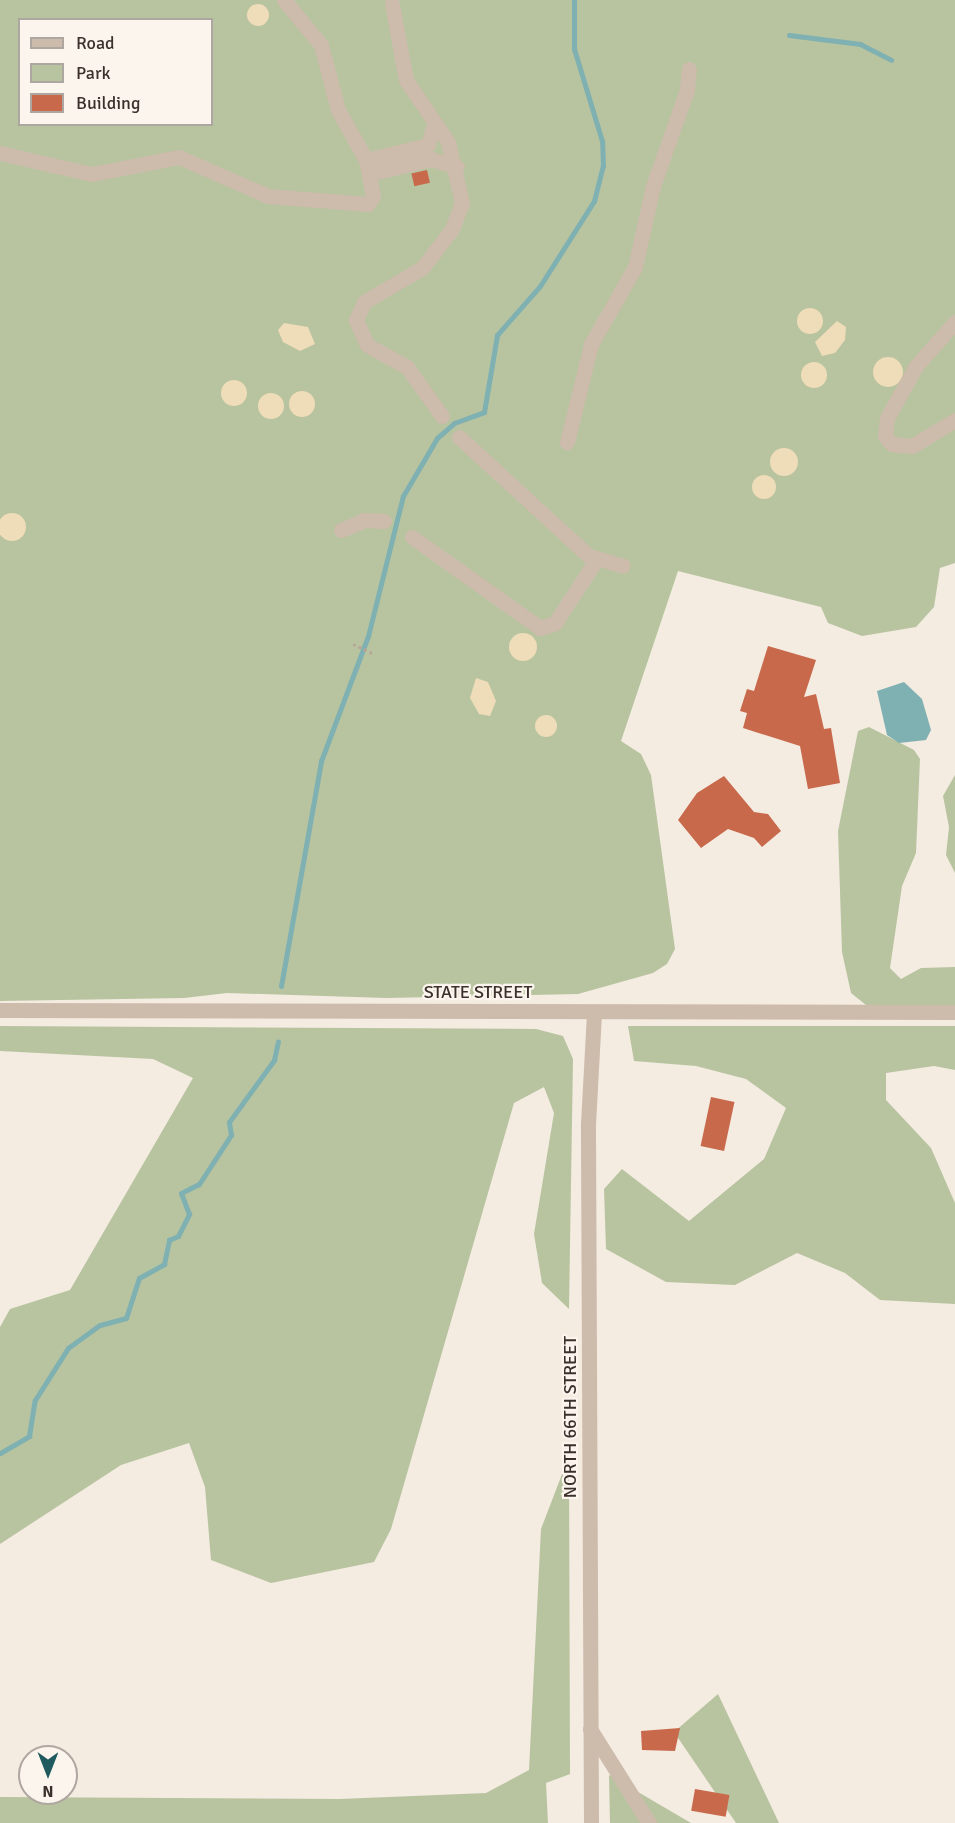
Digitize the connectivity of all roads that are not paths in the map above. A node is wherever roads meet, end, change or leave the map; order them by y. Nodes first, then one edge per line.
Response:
1 (284, 0) edge
2 (392, 4) dead end
3 (689, 69) dead end
4 (434, 124) junction
5 (0, 153) edge
6 (367, 167) junction
7 (457, 167) junction
8 (955, 322) edge
9 (442, 416) dead end
10 (955, 420) edge
11 (459, 437) dead end
12 (567, 442) dead end
13 (384, 521) dead end
14 (341, 530) dead end
15 (412, 537) dead end
16 (596, 560) junction
17 (623, 566) dead end
18 (0, 1010) edge
19 (594, 1012) junction
20 (955, 1012) edge
21 (590, 1729) junction
22 (591, 1823) edge
23 (649, 1823) edge

1 - 6 street
2 - 4 street
3 - 12 street
4 - 6 street
4 - 7 street
5 - 6 street
6 - 7 street
7 - 9 street
8 - 10 street
11 - 16 street
13 - 14 street
15 - 16 street
16 - 17 street
18 - 19 street, STATE STREET
19 - 20 street, STATE STREET
19 - 21 street, NORTH 66TH STREET
21 - 22 street, NORTH 66TH STREET
21 - 23 street

